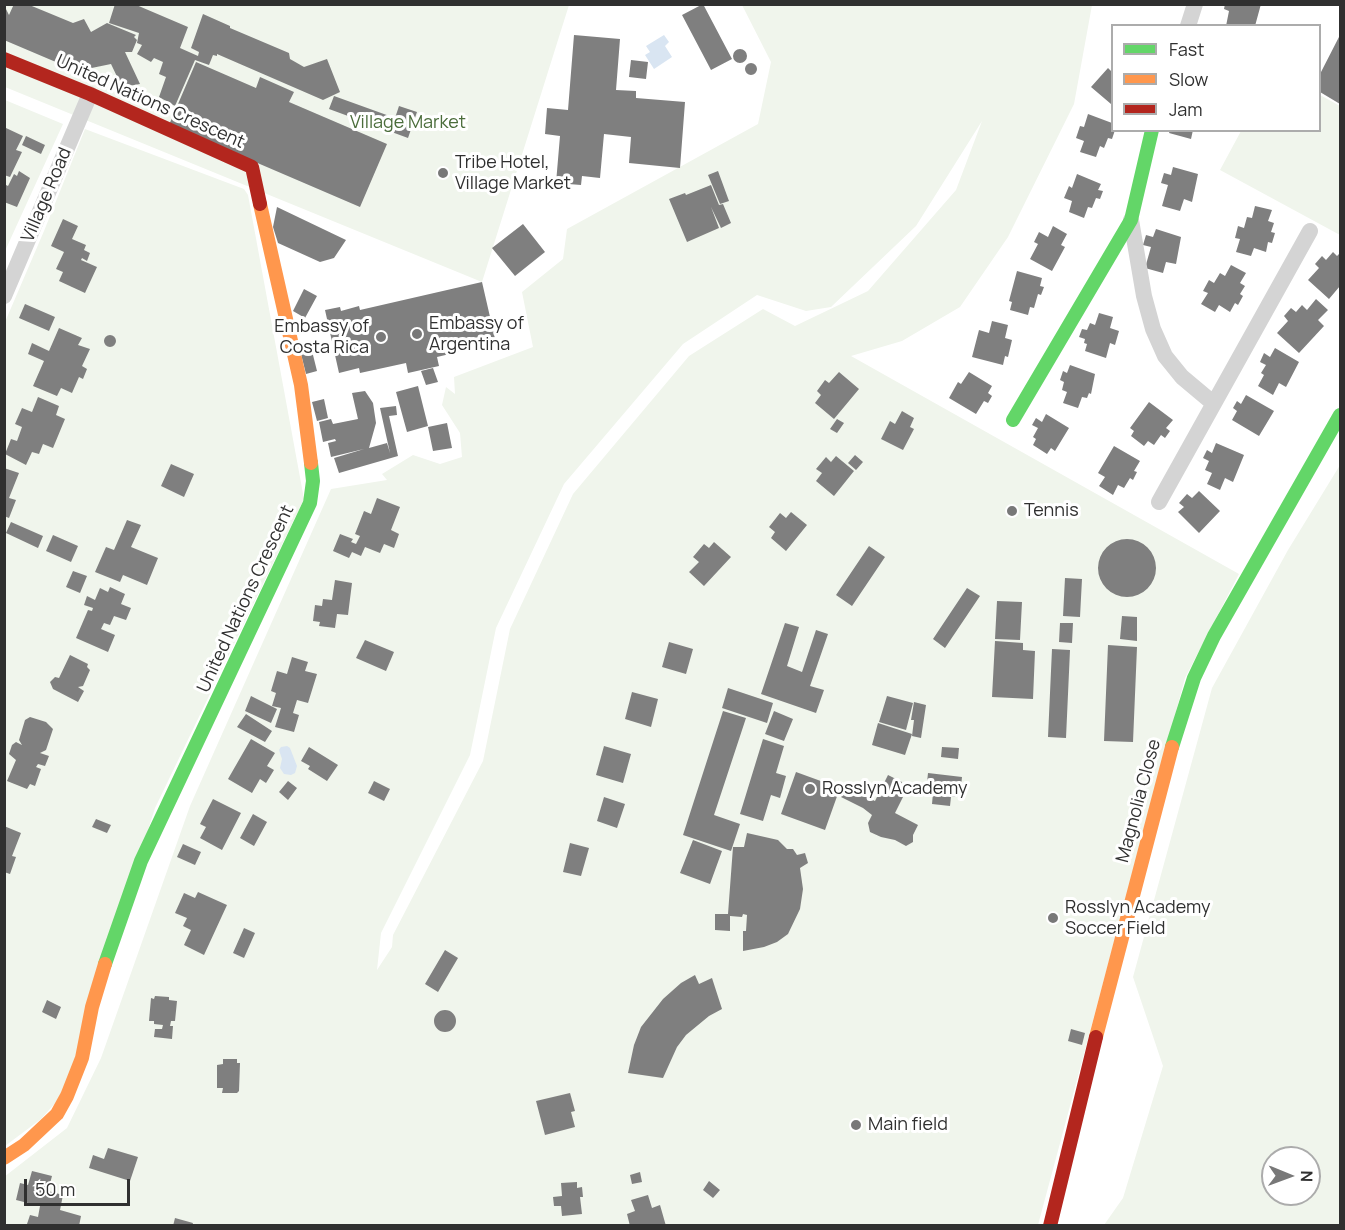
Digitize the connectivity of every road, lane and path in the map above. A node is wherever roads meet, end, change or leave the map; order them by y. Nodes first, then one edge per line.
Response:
1 (1195, 4) edge
2 (1189, 24) edge
3 (4, 59) edge
4 (90, 94) junction
5 (1152, 132) edge
6 (1131, 220) junction
7 (1310, 231) dead end
8 (4, 296) edge
9 (1213, 403) junction
10 (1341, 415) edge
11 (1013, 420) dead end
12 (1159, 502) dead end
13 (4, 1158) edge
14 (1050, 1226) edge

1 - 2 street
3 - 4 street, United Nations Crescent
4 - 8 street, Village Road
4 - 13 street, United Nations Crescent
5 - 6 street
6 - 9 street
6 - 11 street
7 - 9 street
9 - 12 street
10 - 14 street, Magnolia Close

